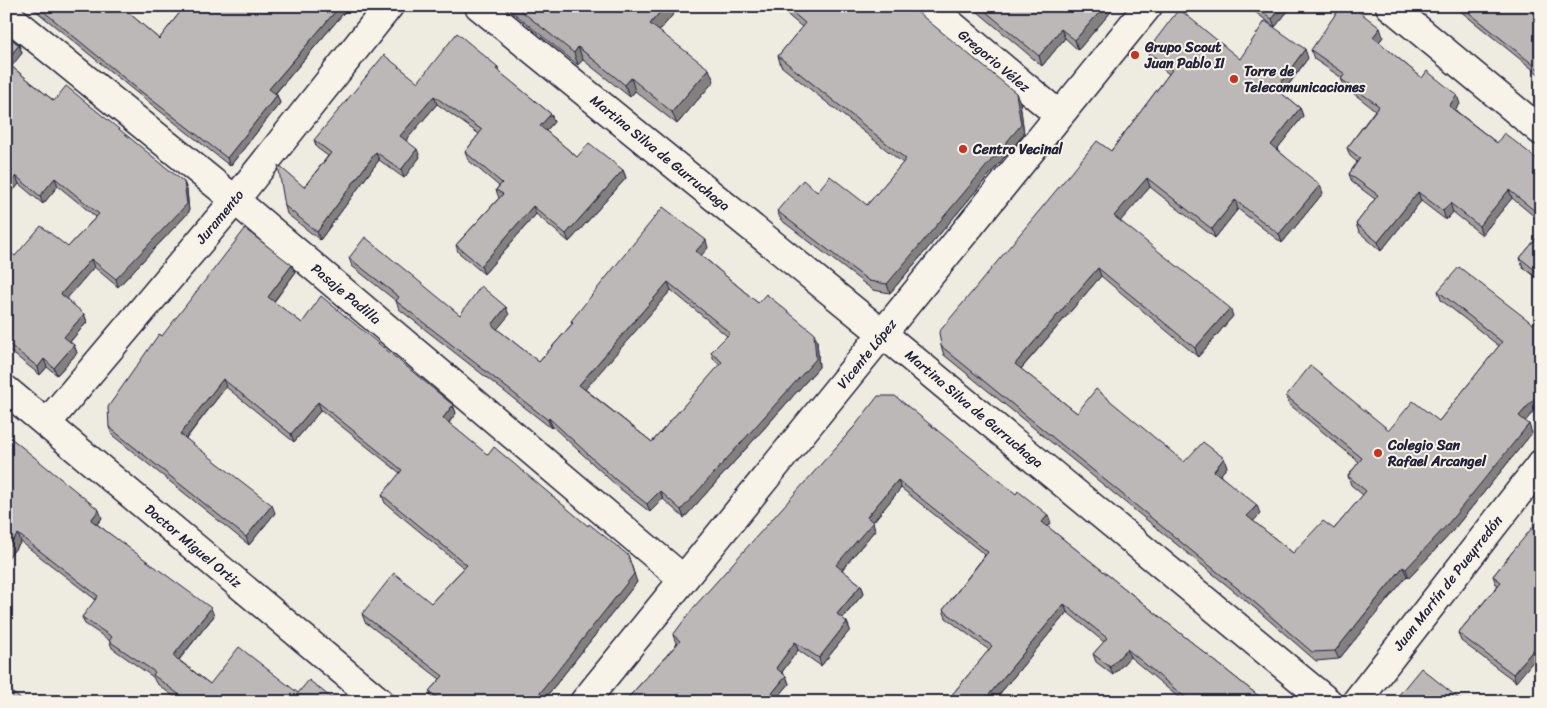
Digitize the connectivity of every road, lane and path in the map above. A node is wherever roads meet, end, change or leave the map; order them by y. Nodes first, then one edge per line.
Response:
1 (389, 6) edge
2 (479, 6) edge
3 (929, 6) edge
4 (1148, 6) edge
5 (1390, 6) edge
6 (6, 14) edge
7 (1060, 115) junction
8 (1541, 131) edge
9 (235, 200) junction
10 (884, 334) junction
11 (6, 390) edge
12 (47, 423) junction
13 (1541, 464) edge
14 (682, 578) junction
15 (380, 702) edge
16 (584, 702) edge
17 (1328, 702) edge
18 (1356, 702) edge

1 - 9 street, Juramento
2 - 10 street, Martina Silva de Gurruchaga
3 - 7 street, Gregorio Vélez
4 - 7 street, Vicente López
5 - 8 street
6 - 9 street, Pasaje Padilla
7 - 10 street, Vicente López
9 - 12 street, Juramento
9 - 14 street, Pasaje Padilla
10 - 14 street, Vicente López
10 - 17 street, Martina Silva de Gurruchaga
11 - 12 street, Doctor Miguel Ortiz
12 - 15 street, Doctor Miguel Ortiz
13 - 18 street, Juan Martín de Pueyrredón
14 - 16 street, Vicente López

